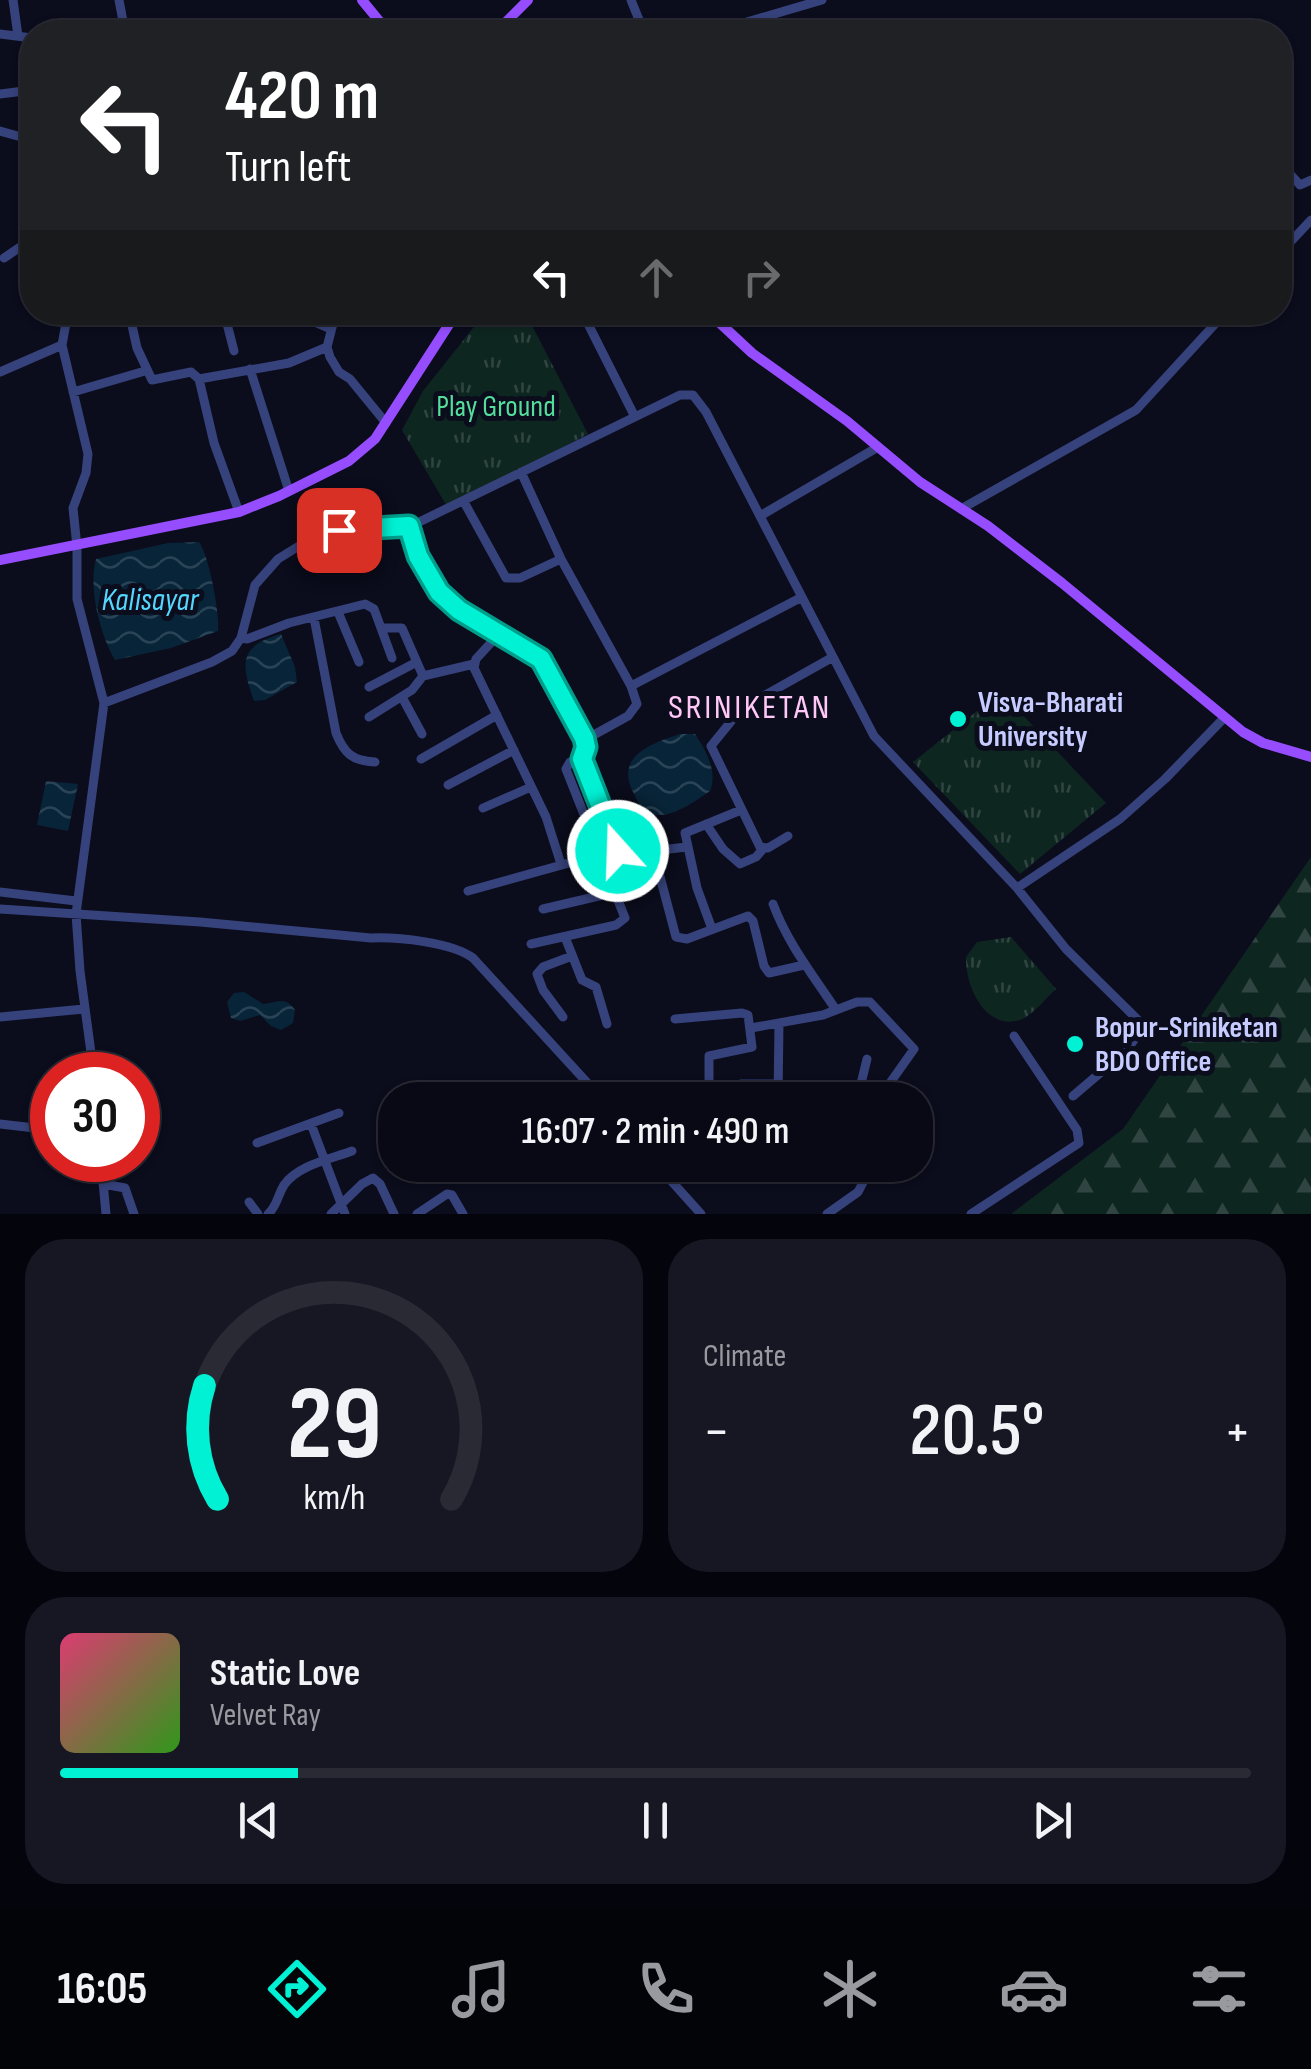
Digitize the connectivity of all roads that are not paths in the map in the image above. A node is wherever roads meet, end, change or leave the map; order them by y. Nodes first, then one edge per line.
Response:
1 (13, 0) edge
2 (362, 0) edge
3 (528, 0) edge
4 (822, 0) edge
5 (378, 20) edge
6 (508, 20) edge
7 (754, 20) edge
8 (0, 34) edge
9 (18, 36) joint
10 (1311, 220) edge
11 (1292, 240) edge
12 (20, 247) edge
13 (4, 258) dead end
14 (66, 325) edge
15 (132, 325) edge
16 (227, 325) edge
17 (323, 325) edge
18 (331, 325) edge
19 (449, 325) edge
20 (589, 325) edge
21 (722, 325) edge
22 (1214, 325) edge
23 (330, 328) junction
24 (62, 345) junction
25 (327, 347) junction
26 (234, 351) dead end
27 (250, 369) junction
28 (1, 370) edge
29 (145, 370) junction
30 (200, 379) junction
31 (74, 392) junction
32 (635, 417) junction
33 (386, 423) junction
34 (878, 447) junction
35 (521, 472) junction
36 (289, 491) junction
37 (464, 502) junction
38 (961, 509) junction
39 (239, 512) junction
40 (760, 516) junction
41 (409, 526) junction
42 (77, 547) junction
43 (561, 559) junction
44 (0, 560) edge
45 (802, 597) junction
46 (338, 612) junction
47 (314, 618) junction
48 (382, 628) junction
49 (499, 634) junction
50 (241, 638) junction
51 (833, 657) junction
52 (392, 658) dead end
53 (358, 662) dead end
54 (415, 663) junction
55 (474, 664) junction
56 (422, 676) junction
57 (631, 686) junction
58 (369, 687) dead end
59 (402, 697) junction
60 (104, 703) junction
61 (497, 715) junction
62 (369, 717) dead end
63 (1225, 718) junction
64 (422, 734) dead end
65 (584, 738) junction
66 (514, 750) junction
67 (581, 756) junction
68 (1311, 756) edge
69 (421, 759) dead end
70 (375, 762) dead end
71 (448, 786) dead end
72 (531, 787) junction
73 (483, 808) dead end
74 (741, 810) junction
75 (706, 824) junction
76 (788, 836) dead end
77 (686, 847) junction
78 (763, 849) junction
79 (618, 851) junction
80 (653, 851) junction
81 (601, 856) junction
82 (561, 864) junction
83 (1017, 888) junction
84 (468, 891) dead end
85 (0, 892) edge
86 (616, 892) junction
87 (76, 901) junction
88 (773, 904) dead end
89 (0, 909) edge
90 (543, 909) dead end
91 (76, 914) junction
92 (712, 930) junction
93 (565, 936) junction
94 (531, 944) dead end
95 (572, 956) junction
96 (804, 965) junction
97 (84, 1009) junction
98 (836, 1010) junction
99 (0, 1016) edge
100 (563, 1017) dead end
101 (675, 1019) dead end
102 (779, 1023) junction
103 (607, 1024) dead end
104 (752, 1028) junction
105 (1014, 1036) dead end
106 (91, 1052) edge
107 (867, 1059) dead end
108 (709, 1079) dead end
109 (586, 1082) edge
110 (779, 1082) edge
111 (861, 1082) edge
112 (891, 1082) edge
113 (1073, 1096) dead end
114 (339, 1113) dead end
115 (0, 1124) edge
116 (310, 1124) junction
117 (30, 1127) edge
118 (257, 1143) dead end
119 (352, 1151) dead end
120 (325, 1161) junction
121 (673, 1182) edge
122 (864, 1182) edge
123 (103, 1184) joint
124 (249, 1202) dead end
125 (343, 1209) edge
126 (106, 1214) edge
127 (134, 1214) edge
128 (258, 1214) edge
129 (268, 1214) edge
130 (332, 1214) edge
131 (394, 1214) edge
132 (416, 1214) edge
133 (463, 1214) edge
134 (702, 1214) edge
135 (827, 1214) edge
136 (971, 1214) edge

1 - 9 street
2 - 5 main road
3 - 6 main road
4 - 7 street
8 - 9 street
10 - 11 street
12 - 13 street
14 - 24 street
15 - 29 street
16 - 26 street
17 - 23 street
18 - 23 street
19 - 33 main road
20 - 32 street
21 - 34 main road
22 - 38 street
23 - 25 street
24 - 28 street
24 - 31 street
25 - 27 street
25 - 33 street
27 - 30 street
27 - 36 street
29 - 30 street
29 - 31 street
30 - 39 street
31 - 42 street
32 - 35 street
32 - 40 street
33 - 36 main road
34 - 38 main road
34 - 40 street
35 - 37 street
35 - 43 street
36 - 39 main road
37 - 41 street
37 - 43 street
38 - 63 main road
39 - 42 main road
40 - 45 street
41 - 49 street
41 - 50 street
42 - 44 main road
42 - 60 street
43 - 57 street
45 - 51 street
45 - 57 street
46 - 47 street
46 - 48 street
46 - 53 street
47 - 50 street
47 - 70 street
48 - 52 street
48 - 54 street
49 - 55 street
49 - 65 street
50 - 60 street
51 - 74 street
51 - 83 street
54 - 56 street
54 - 58 street
55 - 56 street
55 - 61 street
56 - 59 street
57 - 65 street
59 - 62 street
59 - 64 street
60 - 87 street
61 - 66 street
61 - 69 street
63 - 68 main road
63 - 83 street
65 - 67 street
66 - 71 street
66 - 72 street
67 - 79 street
67 - 81 street
72 - 73 street
72 - 82 street
74 - 75 street
74 - 78 street
75 - 77 street
75 - 78 street
76 - 78 street
77 - 80 street
77 - 92 street
79 - 80 street
79 - 81 street
80 - 92 street
81 - 82 street
81 - 86 street
82 - 84 street
83 - 113 street
85 - 87 street
86 - 90 street
86 - 93 street
87 - 91 street
88 - 96 street
89 - 91 street
91 - 97 street
91 - 109 street
92 - 96 street
93 - 94 street
93 - 95 street
95 - 100 street
95 - 103 street
96 - 98 street
97 - 99 street
97 - 106 street
98 - 102 street
98 - 112 street
101 - 104 street
102 - 104 street
102 - 110 street
104 - 108 street
105 - 136 street
107 - 111 street
114 - 116 street
115 - 117 street
116 - 118 street
116 - 120 street
119 - 120 street
120 - 125 street
120 - 129 street
121 - 134 street
122 - 135 street
123 - 126 street
123 - 127 street
124 - 128 street
125 - 130 street
125 - 131 street
132 - 133 street

